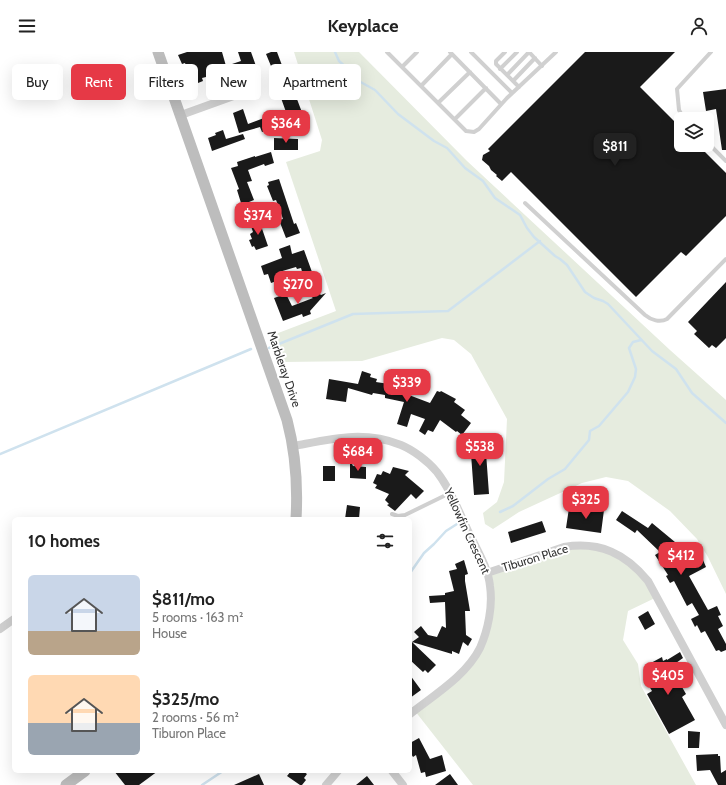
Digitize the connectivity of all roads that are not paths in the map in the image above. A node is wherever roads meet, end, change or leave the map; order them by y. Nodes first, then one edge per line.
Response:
1 (158, 52) edge
2 (387, 52) edge
3 (417, 52) edge
4 (471, 52) edge
5 (505, 52) edge
6 (517, 52) edge
7 (529, 52) edge
8 (556, 52) edge
9 (711, 52) edge
10 (451, 53) edge
11 (535, 58) junction
12 (542, 66) junction
13 (402, 67) junction
14 (500, 69) junction
15 (470, 72) junction
16 (507, 75) junction
17 (513, 81) junction
18 (421, 86) junction
19 (520, 87) junction
20 (486, 88) junction
21 (512, 93) junction
22 (223, 100) edge
23 (438, 103) junction
24 (502, 104) junction
25 (680, 112) edge
26 (181, 115) junction
27 (455, 119) junction
28 (714, 149) edge
29 (725, 160) edge
30 (525, 203) dead end
31 (726, 259) edge
32 (294, 446) junction
33 (450, 493) junction
34 (392, 514) dead end
35 (296, 517) edge
36 (487, 573) junction
37 (12, 620) edge
38 (0, 629) edge
39 (412, 712) edge
40 (726, 725) edge
41 (82, 773) edge
42 (336, 773) edge
43 (394, 773) edge
44 (66, 785) edge
45 (326, 785) edge
46 (403, 785) edge

1 - 26 street, Marbleray Drive
2 - 13 lane
3 - 13 lane
4 - 21 lane
5 - 14 lane
6 - 14 lane
7 - 11 lane
7 - 16 lane
8 - 12 lane
9 - 25 lane
10 - 15 lane
10 - 18 lane
11 - 12 lane
11 - 17 lane
12 - 19 lane
13 - 18 lane
14 - 16 lane
15 - 20 lane
15 - 23 lane
16 - 17 lane
17 - 19 lane
18 - 23 lane
19 - 21 lane
20 - 24 lane
20 - 27 lane
21 - 24 lane
22 - 26 street
23 - 27 lane
24 - 27 lane
26 - 32 street, Marbleray Drive
28 - 29 lane
30 - 31 lane
32 - 33 street, Yellowfin Crescent
32 - 35 street, Marbleray Drive
33 - 34 lane
33 - 36 street, Yellowfin Crescent
36 - 39 street, Yellowfin Crescent
36 - 40 street, Tiburon Place
37 - 38 street
41 - 44 street
42 - 45 street
43 - 46 street

